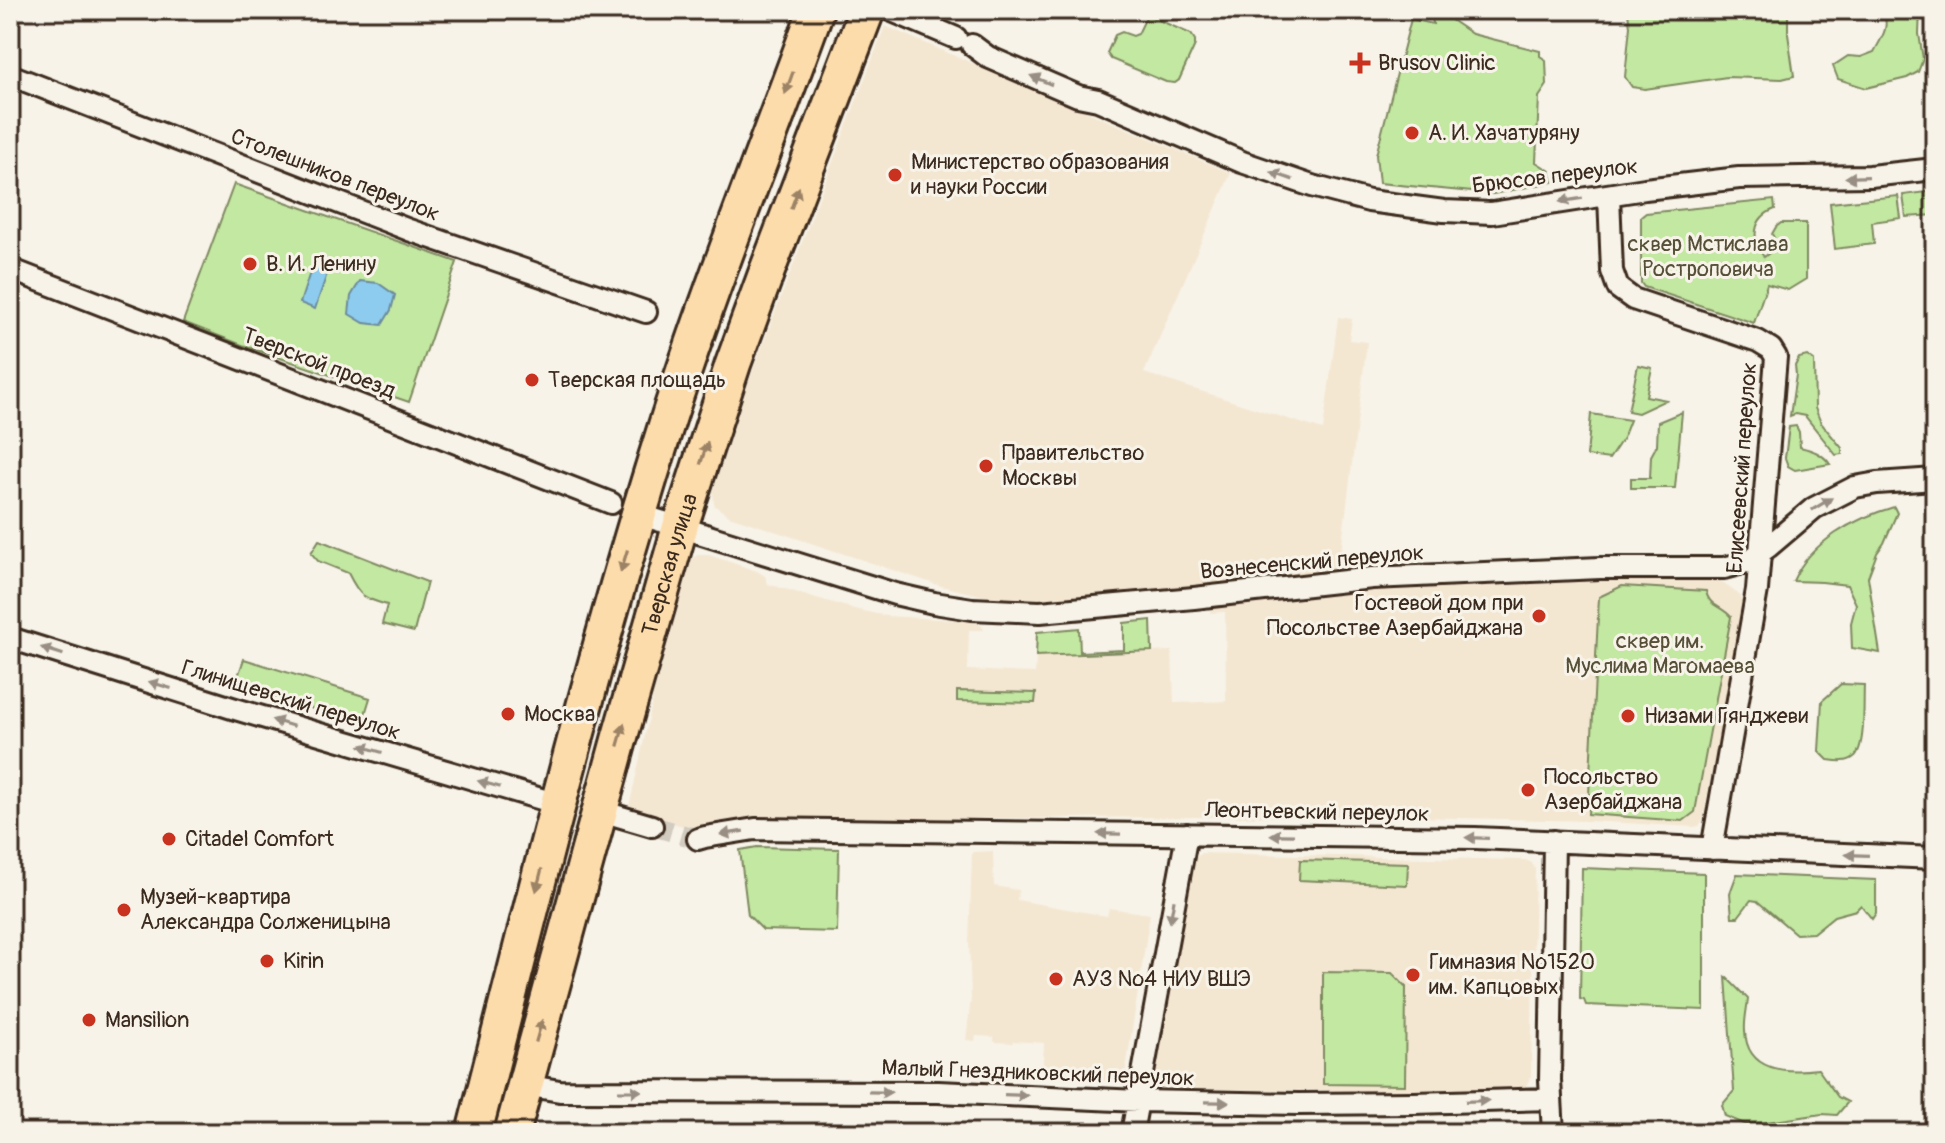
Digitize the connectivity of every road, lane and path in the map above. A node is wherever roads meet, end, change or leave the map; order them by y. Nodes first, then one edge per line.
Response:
1 (816, 10) edge
2 (867, 10) edge
3 (890, 10) edge
4 (10, 75) edge
5 (1935, 169) edge
6 (1609, 195) junction
7 (10, 269) edge
8 (646, 312) dead end
9 (1935, 479) edge
10 (625, 508) junction
11 (680, 527) junction
12 (1761, 552) junction
13 (10, 638) edge
14 (558, 804) junction
15 (601, 811) junction
16 (652, 826) tunnel mouth
17 (1187, 834) junction
18 (698, 839) tunnel mouth
19 (1554, 841) junction
20 (1712, 849) junction
21 (1935, 858) edge
22 (524, 1085) junction
23 (1550, 1099) junction
24 (1139, 1101) junction
25 (474, 1133) edge
26 (512, 1133) edge
27 (1132, 1133) edge
28 (1553, 1133) edge

1 -> 10 main road, Тверская улица
11 -> 2 main road, Тверская улица
6 -> 3 street, Брюсов переулок
4 - 8 street, Столешников переулок
5 -> 6 street, Брюсов переулок
6 - 12 street, Елисеевский переулок
7 - 10 street, Тверской проезд
12 -> 9 street, Вознесенский переулок
10 - 11 street, Тверской проезд
10 -> 14 main road, Тверская улица
11 - 12 street, Вознесенский переулок
15 -> 11 main road, Тверская улица
12 - 20 street, Елисеевский переулок
14 -> 13 street, Глинищевский переулок
14 -> 25 main road, Тверская улица
15 - 16 street
22 -> 15 main road, Тверская улица
17 -> 18 street, Леонтьевский переулок
19 -> 17 street, Леонтьевский переулок
17 -> 24 street
19 - 20 street, Леонтьевский переулок
19 - 23 street
21 -> 20 street, Леонтьевский переулок
22 -> 24 street, Малый Гнездниковский переулок
22 - 26 main road, Тверская улица
24 -> 23 street, Малый Гнездниковский переулок
23 - 28 street
24 - 27 street

